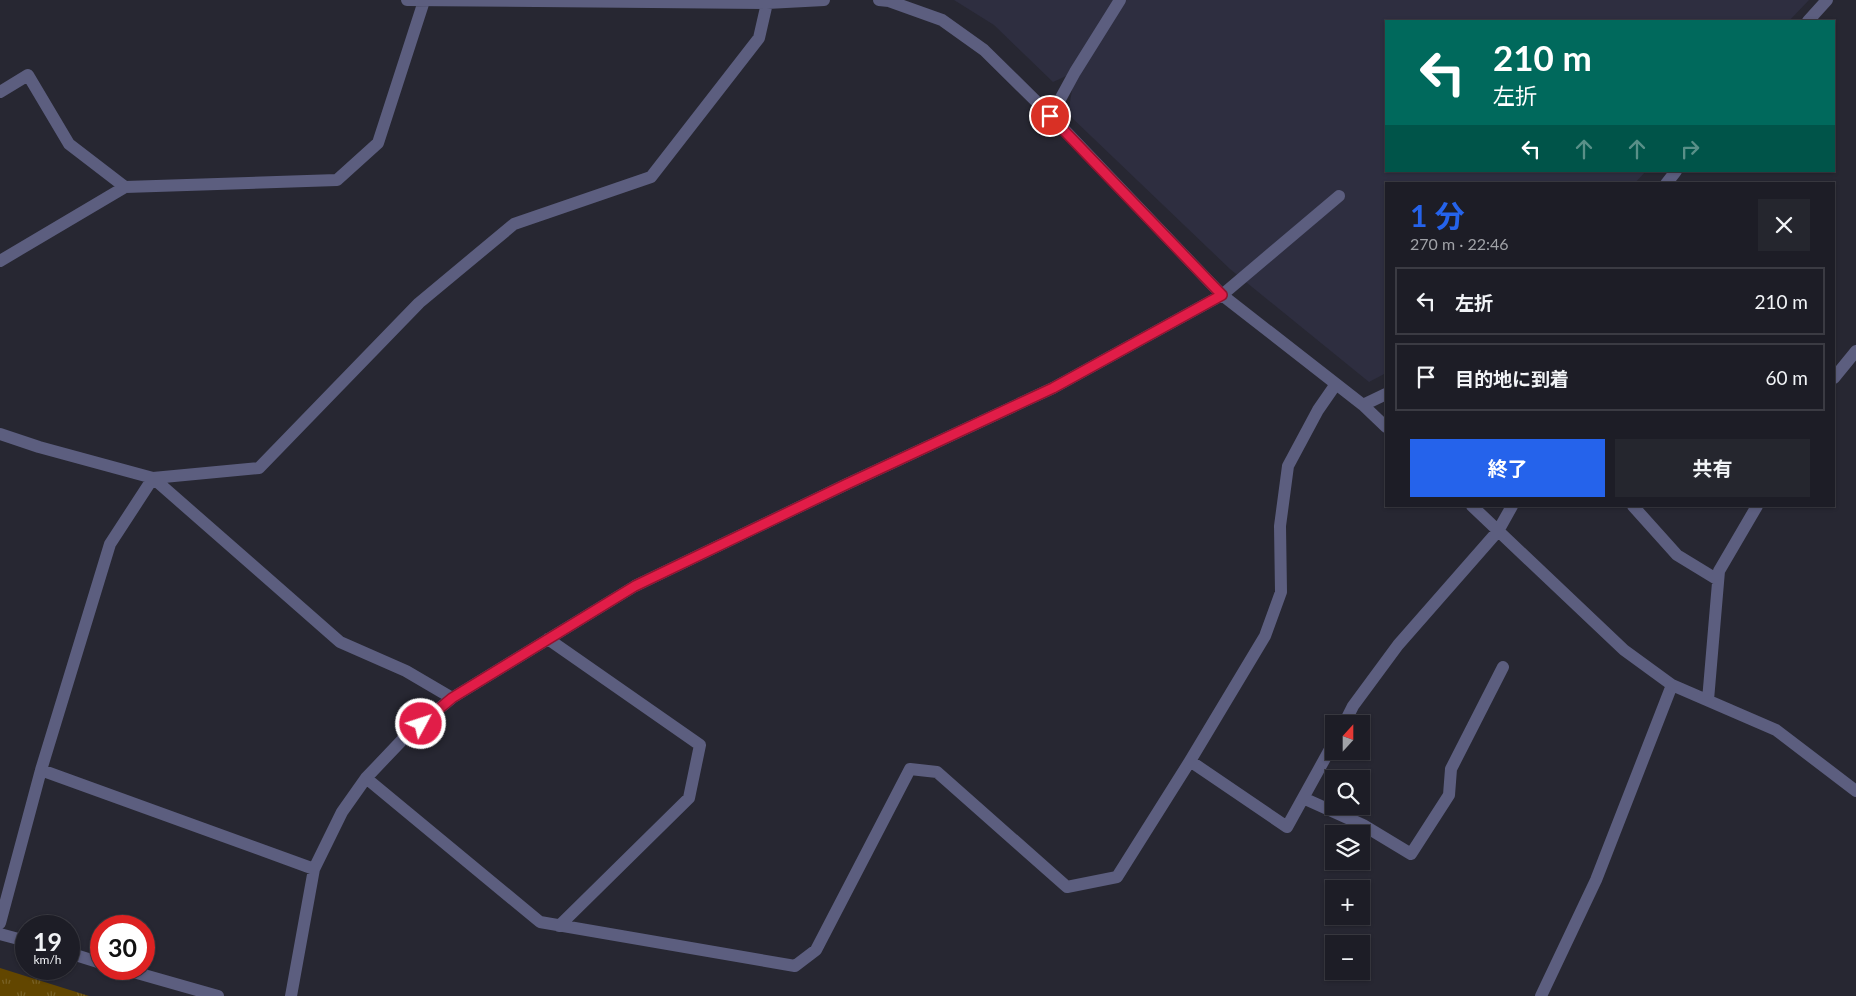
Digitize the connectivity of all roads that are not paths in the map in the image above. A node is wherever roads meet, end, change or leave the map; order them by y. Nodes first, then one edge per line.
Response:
1 (407, 0) edge
2 (824, 0) edge
3 (879, 0) edge
4 (1120, 0) edge
5 (1827, 0) edge
6 (424, 1) junction
7 (767, 3) junction
8 (1809, 20) edge
9 (0, 92) edge
10 (1050, 116) junction
11 (1675, 172) edge
12 (1668, 182) edge
13 (125, 187) junction
14 (1339, 196) dead end
15 (0, 262) edge
16 (1222, 295) junction
17 (1856, 351) edge
18 (1835, 377) edge
19 (1336, 384) junction
20 (1385, 394) edge
21 (1363, 405) junction
22 (1385, 426) edge
23 (0, 434) edge
24 (153, 478) junction
25 (1473, 507) edge
26 (1511, 507) edge
27 (1634, 507) edge
28 (1756, 507) edge
29 (1498, 531) junction
30 (1718, 580) junction
31 (548, 639) junction
32 (1503, 667) dead end
33 (1672, 685) junction
34 (452, 698) junction
35 (1708, 700) junction
36 (1349, 715) edge
37 (1325, 758) edge
38 (1190, 761) junction
39 (41, 770) junction
40 (366, 778) junction
41 (1856, 791) edge
42 (1303, 798) junction
43 (314, 869) junction
44 (0, 923) edge
45 (559, 926) junction
46 (0, 934) edge
47 (15, 938) edge
48 (155, 978) edge
49 (218, 996) edge
50 (292, 996) edge
51 (1541, 996) edge

1 - 6 street
2 - 7 street
3 - 10 street
4 - 10 street
5 - 8 street
6 - 7 street
6 - 13 street
7 - 24 street
9 - 13 street
10 - 16 street
11 - 12 street
13 - 15 street
14 - 16 street
16 - 19 street
16 - 31 street
17 - 18 street
19 - 21 street
19 - 38 street
20 - 21 street
21 - 22 street
23 - 24 street
24 - 34 street
24 - 39 street
25 - 29 street
26 - 29 street
27 - 30 street
28 - 30 street
29 - 33 street
29 - 36 street
30 - 35 street
31 - 34 street
31 - 45 street
32 - 42 street
33 - 35 street
33 - 51 street
34 - 40 street
35 - 41 street
37 - 42 street
38 - 42 street
38 - 45 street
39 - 43 street
39 - 44 street
40 - 43 street
40 - 45 street
43 - 50 street
46 - 47 street
48 - 49 street

